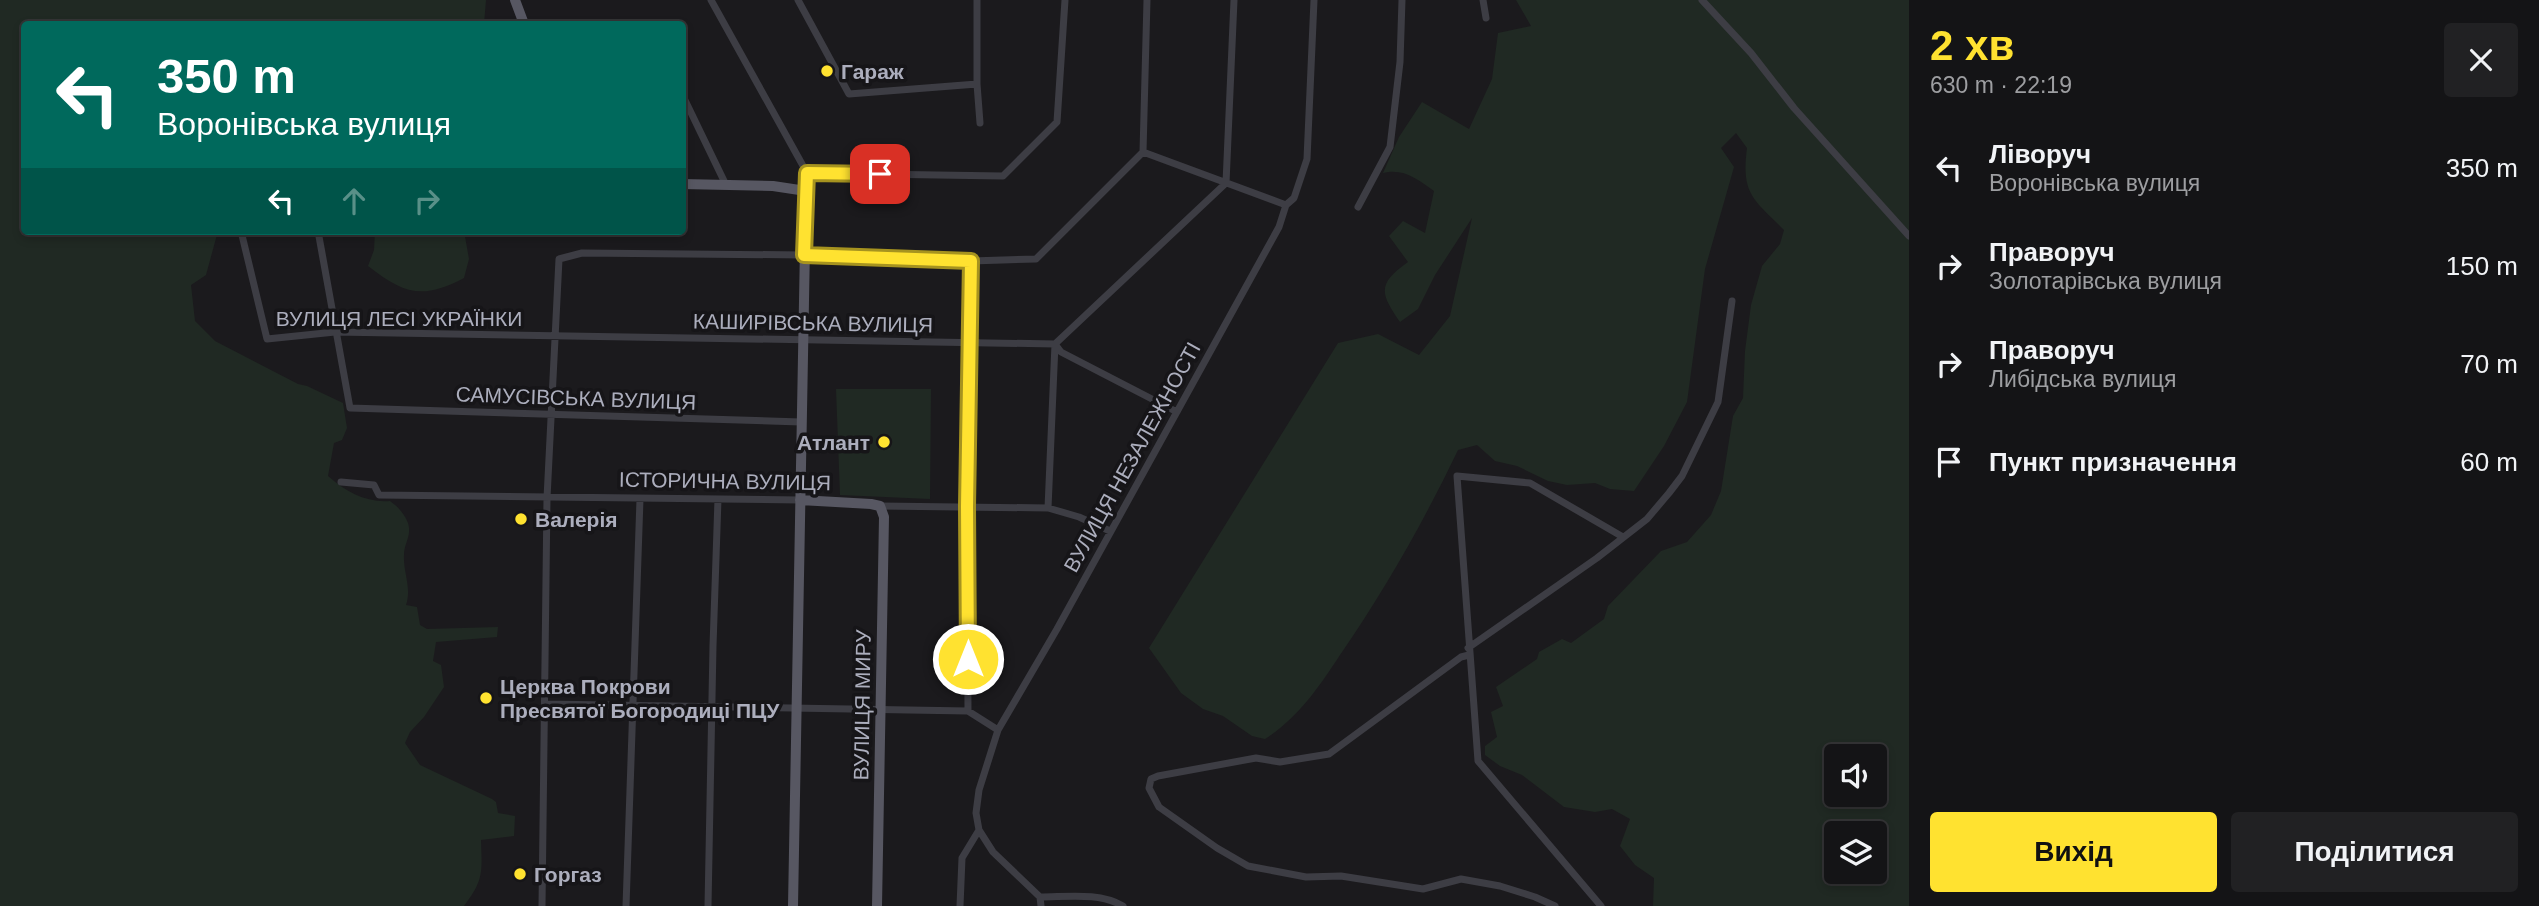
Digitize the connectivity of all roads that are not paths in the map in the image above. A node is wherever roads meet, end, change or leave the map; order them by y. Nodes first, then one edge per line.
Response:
1 (515, 0) edge
2 (711, 0) edge
3 (798, 0) edge
4 (977, 0) edge
5 (1065, 0) edge
6 (1147, 0) edge
7 (1234, 0) edge
8 (1314, 0) edge
9 (1402, 0) edge
10 (1483, 0) edge
11 (1702, 0) edge
12 (1486, 18) dead end
13 (523, 21) edge
14 (976, 84) junction
15 (686, 102) edge
16 (980, 123) dead end
17 (1143, 152) junction
18 (807, 173) junction
19 (1226, 183) junction
20 (686, 184) edge
21 (726, 185) junction
22 (806, 191) junction
23 (1286, 205) junction
24 (1358, 207) dead end
25 (242, 235) edge
26 (319, 235) edge
27 (1909, 236) edge
28 (804, 255) junction
29 (971, 261) junction
30 (1732, 301) dead end
31 (335, 332) junction
32 (556, 335) junction
33 (803, 339) junction
34 (970, 343) junction
35 (1055, 344) junction
36 (1177, 412) junction
37 (553, 415) junction
38 (801, 422) junction
39 (341, 482) dead end
40 (547, 498) junction
41 (640, 499) junction
42 (718, 499) junction
43 (800, 500) junction
44 (880, 506) junction
45 (967, 506) junction
46 (1048, 508) junction
47 (1110, 531) junction
48 (1623, 537) junction
49 (1469, 651) junction
50 (545, 704) junction
51 (633, 705) junction
52 (712, 706) junction
53 (797, 709) junction
54 (881, 710) junction
55 (968, 711) junction
56 (998, 730) junction
57 (979, 830) junction
58 (1040, 897) junction
59 (542, 906) edge
60 (626, 906) edge
61 (708, 906) edge
62 (793, 906) edge
63 (877, 906) edge
64 (960, 906) edge
65 (1041, 906) edge
66 (1123, 906) edge
67 (1555, 906) edge
68 (1601, 906) edge

1 - 13 main road
2 - 18 street
3 - 14 street
4 - 14 street
5 - 18 street
6 - 17 street
7 - 19 street
8 - 23 street, ВУЛИЦЯ НЕЗАЛЕЖНОСТІ
9 - 24 street
10 - 12 street
11 - 27 street
14 - 16 street
15 - 21 street
17 - 19 street
17 - 29 street
18 - 22 street
19 - 23 street
19 - 35 street
20 - 21 main road
21 - 22 main road
22 - 28 main road
23 - 36 street, ВУЛИЦЯ НЕЗАЛЕЖНОСТІ
25 - 31 street, ВУЛИЦЯ ЛЕСІ УКРАЇНКИ
26 - 31 street
28 - 29 street
28 - 32 street
28 - 33 main road
29 - 34 street
30 - 48 street
31 - 32 street, ВУЛИЦЯ ЛЕСІ УКРАЇНКИ
31 - 37 street, САМУСІВСЬКА ВУЛИЦЯ
32 - 33 street, КАШИРІВСЬКА ВУЛИЦЯ
32 - 37 street
33 - 34 street, КАШИРІВСЬКА ВУЛИЦЯ
33 - 38 main road
34 - 35 street, КАШИРІВСЬКА ВУЛИЦЯ
34 - 45 street
35 - 36 street
35 - 46 street
36 - 47 street, ВУЛИЦЯ НЕЗАЛЕЖНОСТІ
37 - 38 street, САМУСІВСЬКА ВУЛИЦЯ
37 - 40 street
38 - 43 main road
39 - 40 street, ІСТОРИЧНА ВУЛИЦЯ
40 - 41 street, ІСТОРИЧНА ВУЛИЦЯ
40 - 50 street
41 - 42 street, ІСТОРИЧНА ВУЛИЦЯ
41 - 51 street
42 - 43 street, ІСТОРИЧНА ВУЛИЦЯ
42 - 52 street
43 - 44 main road, ІСТОРИЧНА ВУЛИЦЯ
43 - 53 main road
44 - 45 street, ІСТОРИЧНА ВУЛИЦЯ
44 - 54 main road, ВУЛИЦЯ МИРУ
45 - 46 street, ІСТОРИЧНА ВУЛИЦЯ
45 - 55 street
46 - 47 street, ІСТОРИЧНА ВУЛИЦЯ
47 - 56 street, ВУЛИЦЯ НЕЗАЛЕЖНОСТІ
48 - 49 street
48 - 49 street
49 - 67 street
49 - 68 street
50 - 51 street
50 - 59 street
51 - 52 street
51 - 60 street
52 - 53 street
52 - 61 street
53 - 54 street
53 - 62 main road
54 - 55 street
54 - 63 main road, ВУЛИЦЯ МИРУ
55 - 56 street
56 - 57 street, ВУЛИЦЯ НЕЗАЛЕЖНОСТІ
57 - 58 street
57 - 64 street
58 - 65 street
58 - 66 street

